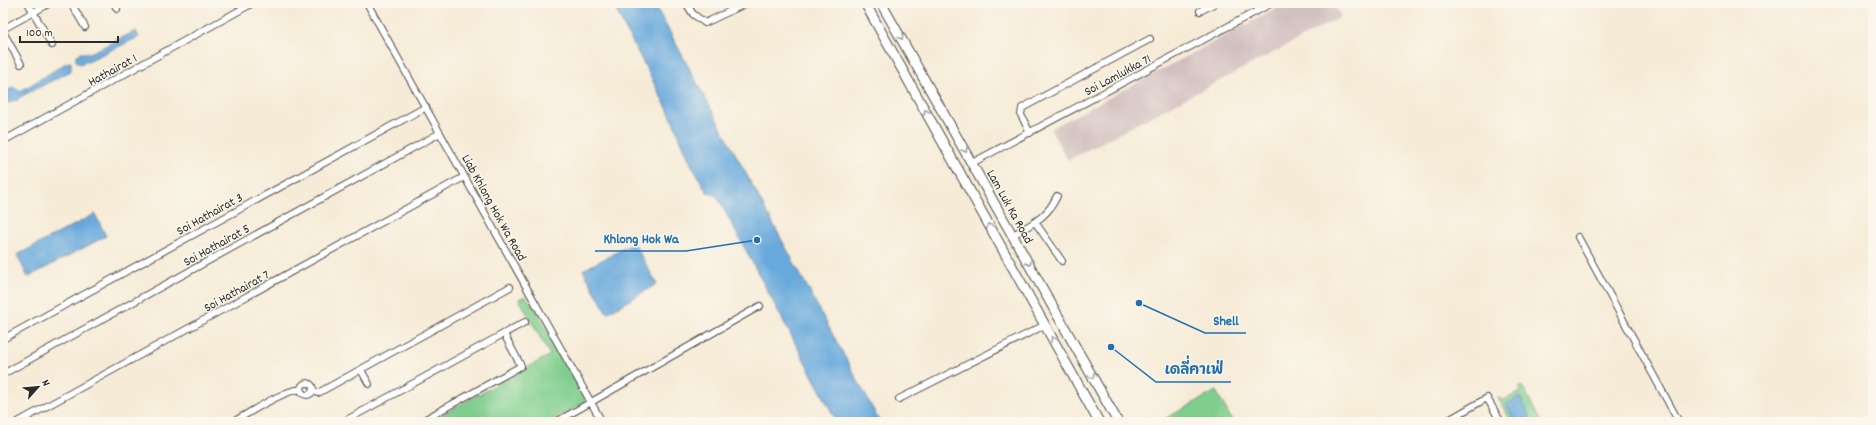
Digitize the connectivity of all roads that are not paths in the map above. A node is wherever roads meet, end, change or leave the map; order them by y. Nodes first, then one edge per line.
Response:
1 (28, 3) edge
2 (50, 3) edge
3 (71, 3) edge
4 (114, 3) edge
5 (252, 3) edge
6 (367, 3) edge
7 (686, 3) edge
8 (747, 3) edge
9 (865, 3) edge
10 (881, 3) edge
11 (1215, 3) edge
12 (1272, 3) edge
13 (117, 9) dead end
14 (1200, 11) dead end
15 (33, 12) junction
16 (85, 27) dead end
17 (3, 29) edge
18 (3, 32) edge
19 (1150, 38) dead end
20 (52, 45) dead end
21 (21, 64) dead end
22 (426, 107) junction
23 (440, 133) junction
24 (1030, 133) junction
25 (3, 141) edge
26 (972, 163) junction
27 (464, 177) junction
28 (1057, 196) dead end
29 (1035, 222) junction
30 (1013, 235) junction
31 (1578, 238) dead end
32 (1062, 261) dead end
33 (510, 287) dead end
34 (760, 306) dead end
35 (525, 322) dead end
36 (1045, 325) junction
37 (504, 334) junction
38 (3, 339) edge
39 (361, 370) junction
40 (3, 374) edge
41 (369, 384) dead end
42 (899, 399) dead end
43 (592, 402) junction
44 (18, 422) edge
45 (233, 422) edge
46 (343, 422) edge
47 (420, 422) edge
48 (556, 422) edge
49 (602, 422) edge
50 (1099, 422) edge
51 (1118, 422) edge
52 (1445, 422) edge
53 (1501, 422) edge
54 (1679, 422) edge

1 - 15 street
2 - 15 street
3 - 16 street
4 - 13 street
5 - 25 street, Hathairat 1
6 - 22 street, Liab Khlong Hok Wa Road
7 - 8 street
36 -> 9 main road
10 -> 26 main road, Lam Luk Ka Road
11 - 14 street
12 - 24 street, Soi Lamlukka 71
15 - 17 street
15 - 20 street
18 - 21 street
19 - 24 street
22 - 23 street, Liab Khlong Hok Wa Road
22 - 38 street, Soi Hathairat 3
23 - 27 street, Liab Khlong Hok Wa Road
23 - 40 street, Soi Hathairat 5
24 - 26 street, Soi Lamlukka 71
26 - 30 main road, Lam Luk Ka Road
27 - 43 street, Liab Khlong Hok Wa Road
27 - 44 street, Soi Hathairat 7
28 - 29 street
29 - 30 street
29 - 32 street
30 -> 51 main road, Lam Luk Ka Road
31 - 54 street
33 - 39 street
34 - 43 street
35 - 37 street
36 - 42 street
50 -> 36 main road
37 - 46 street
37 - 47 street
39 - 41 street
39 - 45 street
43 - 48 street
43 - 49 street, Liab Khlong Hok Wa Road
52 - 53 street

